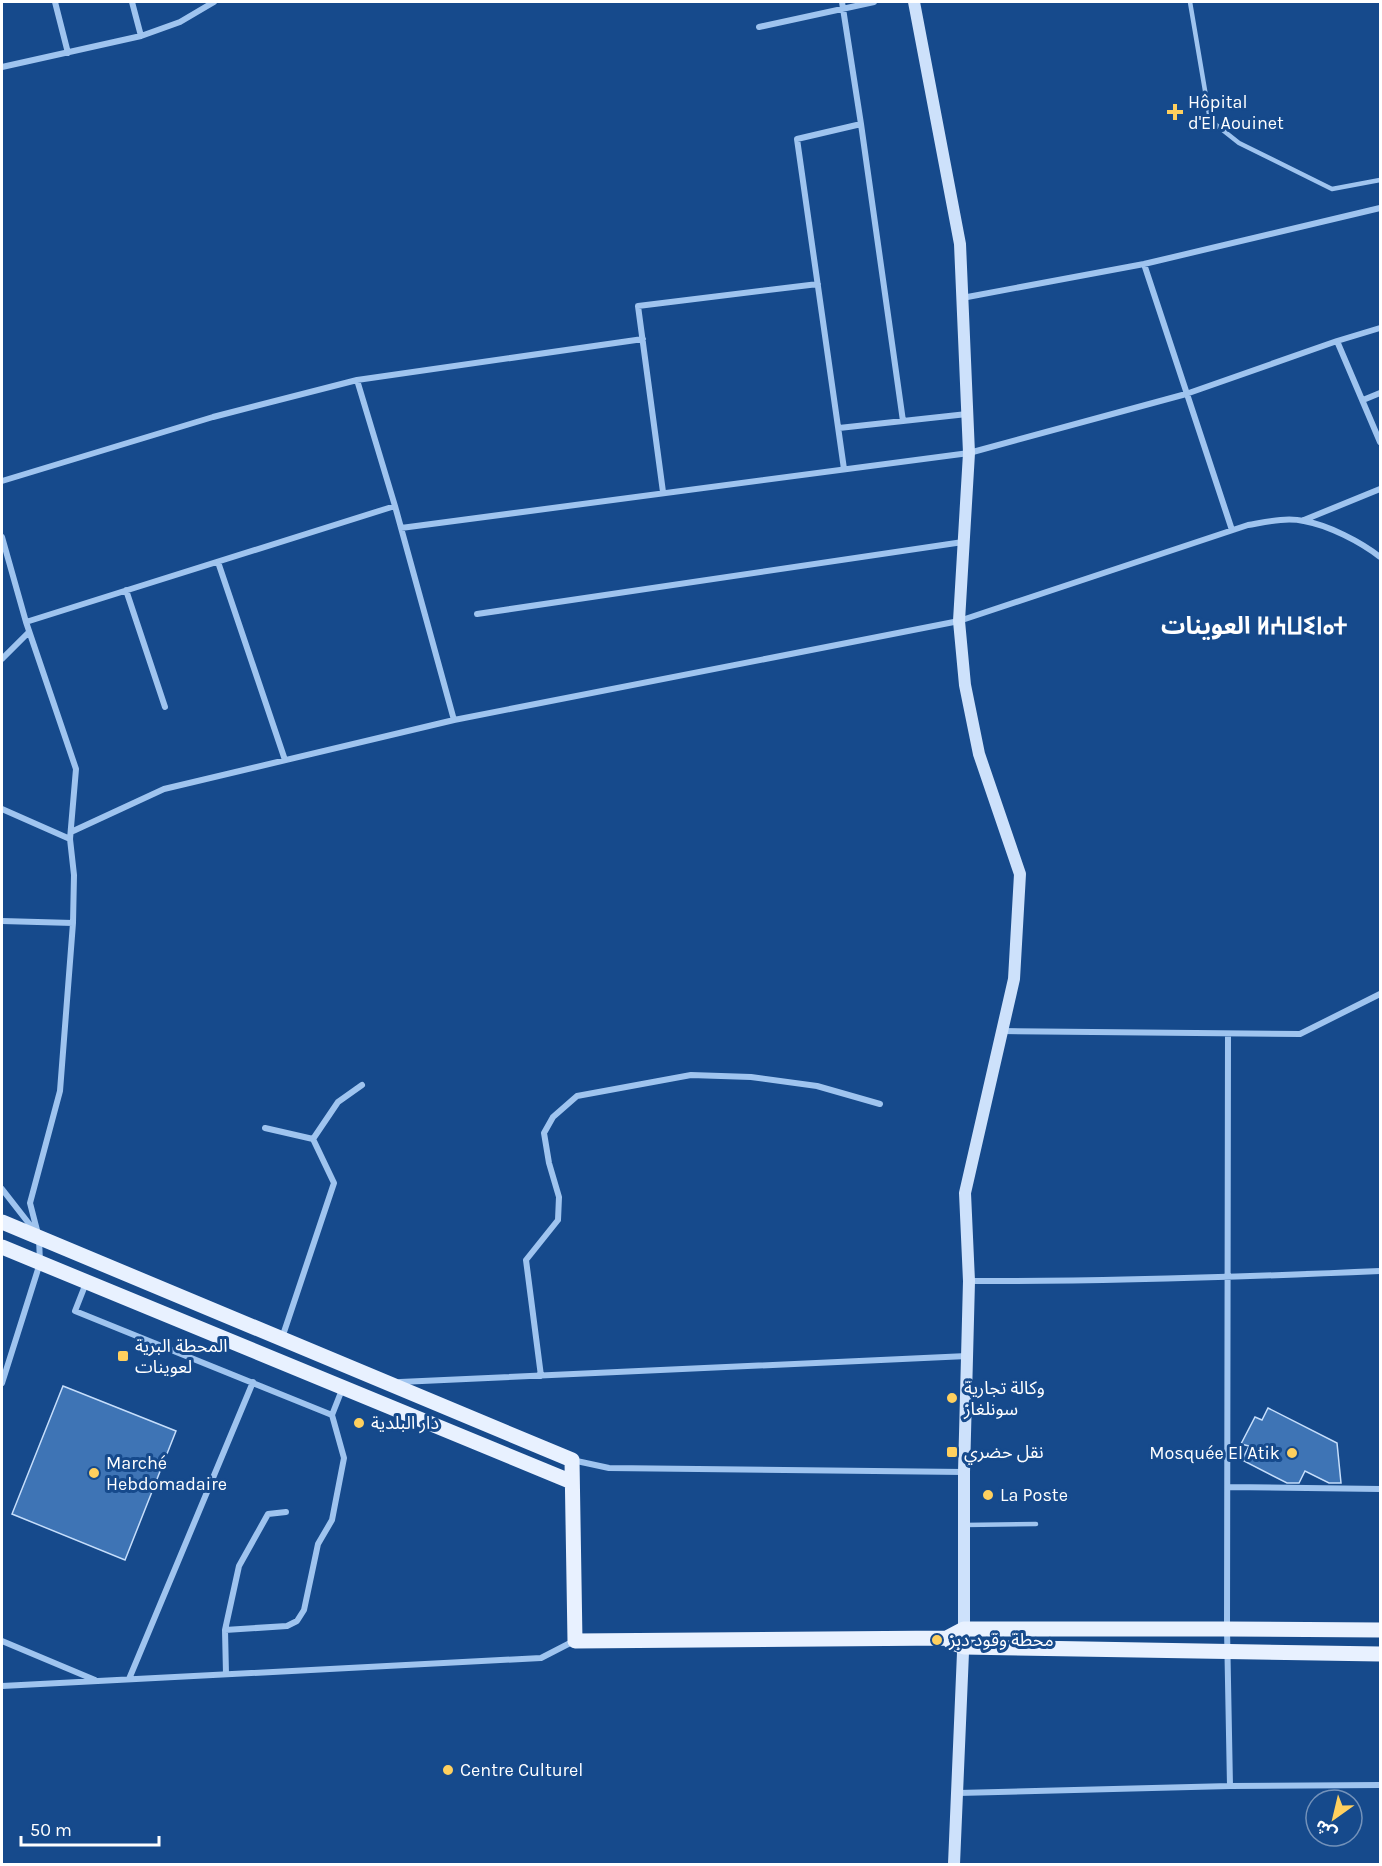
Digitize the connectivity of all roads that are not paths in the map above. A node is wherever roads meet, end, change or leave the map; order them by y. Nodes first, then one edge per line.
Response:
1 (55, 2) edge
2 (132, 2) edge
3 (214, 2) edge
4 (873, 2) edge
5 (914, 2) edge
6 (1190, 2) edge
7 (842, 5) edge
8 (759, 27) dead end
9 (141, 36) junction
10 (68, 53) junction
11 (2, 67) edge
12 (861, 124) junction
13 (1380, 180) edge
14 (1380, 208) edge
15 (1144, 264) junction
16 (818, 284) junction
17 (962, 298) junction
18 (1380, 328) edge
19 (643, 339) junction
20 (1337, 340) junction
21 (357, 380) junction
22 (1380, 393) edge
23 (1186, 394) junction
24 (1363, 400) junction
25 (967, 414) junction
26 (903, 421) junction
27 (839, 428) junction
28 (1380, 442) edge
29 (969, 453) junction
30 (844, 469) junction
31 (2, 481) edge
32 (1380, 489) edge
33 (663, 492) junction
34 (395, 506) junction
35 (1304, 520) junction
36 (401, 528) junction
37 (1233, 530) junction
38 (2, 537) edge
39 (964, 542) junction
40 (1379, 554) edge
41 (218, 562) junction
42 (126, 590) junction
43 (477, 614) dead end
44 (959, 621) junction
45 (26, 622) junction
46 (29, 632) junction
47 (2, 658) edge
48 (165, 707) dead end
49 (454, 720) junction
50 (285, 760) junction
51 (2, 809) edge
52 (70, 835) junction
53 (2, 921) edge
54 (73, 923) junction
55 (1380, 994) edge
56 (1002, 1030) junction
57 (1228, 1034) junction
58 (362, 1085) dead end
59 (880, 1104) dead end
60 (265, 1128) dead end
61 (313, 1139) junction
62 (2, 1189) edge
63 (2, 1222) edge
64 (39, 1238) junction
65 (2, 1247) edge
66 (40, 1263) junction
67 (1380, 1271) edge
68 (1228, 1278) junction
69 (969, 1281) junction
70 (87, 1282) junction
71 (282, 1339) junction
72 (967, 1356) junction
73 (541, 1376) junction
74 (253, 1382) junction
75 (2, 1383) edge
76 (387, 1383) junction
77 (343, 1387) junction
78 (332, 1415) junction
79 (572, 1460) junction
80 (964, 1472) junction
81 (572, 1482) junction
82 (1228, 1487) junction
83 (1380, 1489) edge
84 (286, 1512) dead end
85 (1036, 1524) dead end
86 (964, 1525) junction
87 (964, 1629) junction
88 (1227, 1629) junction
89 (225, 1630) junction
90 (1380, 1630) edge
91 (947, 1638) junction
92 (2, 1641) edge
93 (575, 1641) junction
94 (964, 1647) junction
95 (1228, 1653) junction
96 (1380, 1654) edge
97 (226, 1674) junction
98 (129, 1679) junction
99 (97, 1681) junction
100 (2, 1686) edge
101 (1380, 1785) edge
102 (1230, 1786) junction
103 (957, 1793) junction
104 (954, 1864) edge

1 - 10 street
2 - 9 street
3 - 9 street
4 - 7 street
5 - 17 street
6 - 13 lane
7 - 8 street
7 - 12 street
9 - 10 street
10 - 11 street
12 - 16 street
12 - 26 street
14 - 15 street
15 - 17 street
15 - 23 street
16 - 19 street
16 - 27 street
17 - 25 street
18 - 20 street
19 - 21 street
19 - 33 street
20 - 23 street
20 - 24 street
21 - 31 street
21 - 34 street
22 - 24 street
23 - 29 street
23 - 37 street
24 - 28 street
25 - 26 street
25 - 29 street
26 - 27 street
27 - 30 street
29 - 30 street
29 - 39 street
30 - 33 street
32 - 35 street
33 - 36 street
34 - 36 street
34 - 41 street
35 - 37 street
35 - 40 street
36 - 49 street
37 - 44 street
38 - 45 street
39 - 43 street
39 - 44 street
41 - 42 street
41 - 50 street
42 - 45 street
42 - 48 street
44 - 49 street
44 - 56 street
45 - 46 street
46 - 47 street
46 - 52 street
49 - 50 street
50 - 52 street
51 - 52 street
52 - 54 street
53 - 54 street
54 - 64 street
55 - 57 street
56 - 57 street
56 - 69 street
57 - 68 street
58 - 61 street
59 - 73 street
60 - 61 street
61 - 71 street
62 - 64 street
63 - 64 main road
64 - 66 street
64 - 71 main road
65 - 66 main road
66 - 70 main road
66 - 75 street
67 - 68 street
68 - 69 street
68 - 82 street
69 - 72 street
70 - 74 street
70 - 77 main road
71 - 76 main road
72 - 73 street
72 - 80 street
73 - 76 street
74 - 78 street
74 - 98 street
76 - 79 main road
77 - 78 street
77 - 81 main road
78 - 89 street
79 - 80 street
79 - 81 main road
80 - 86 street
81 - 93 main road
82 - 83 street
82 - 88 street
84 - 89 street
85 - 86 lane
86 - 87 street
87 - 88 main road
87 - 91 main road
87 - 94 street
88 - 90 main road
88 - 95 street
89 - 97 street
91 - 93 main road
91 - 94 main road
92 - 99 street
93 - 97 street
94 - 95 main road
94 - 103 street
95 - 96 main road
95 - 102 street
97 - 98 street
98 - 99 street
99 - 100 street
101 - 102 street
102 - 103 street
103 - 104 street

